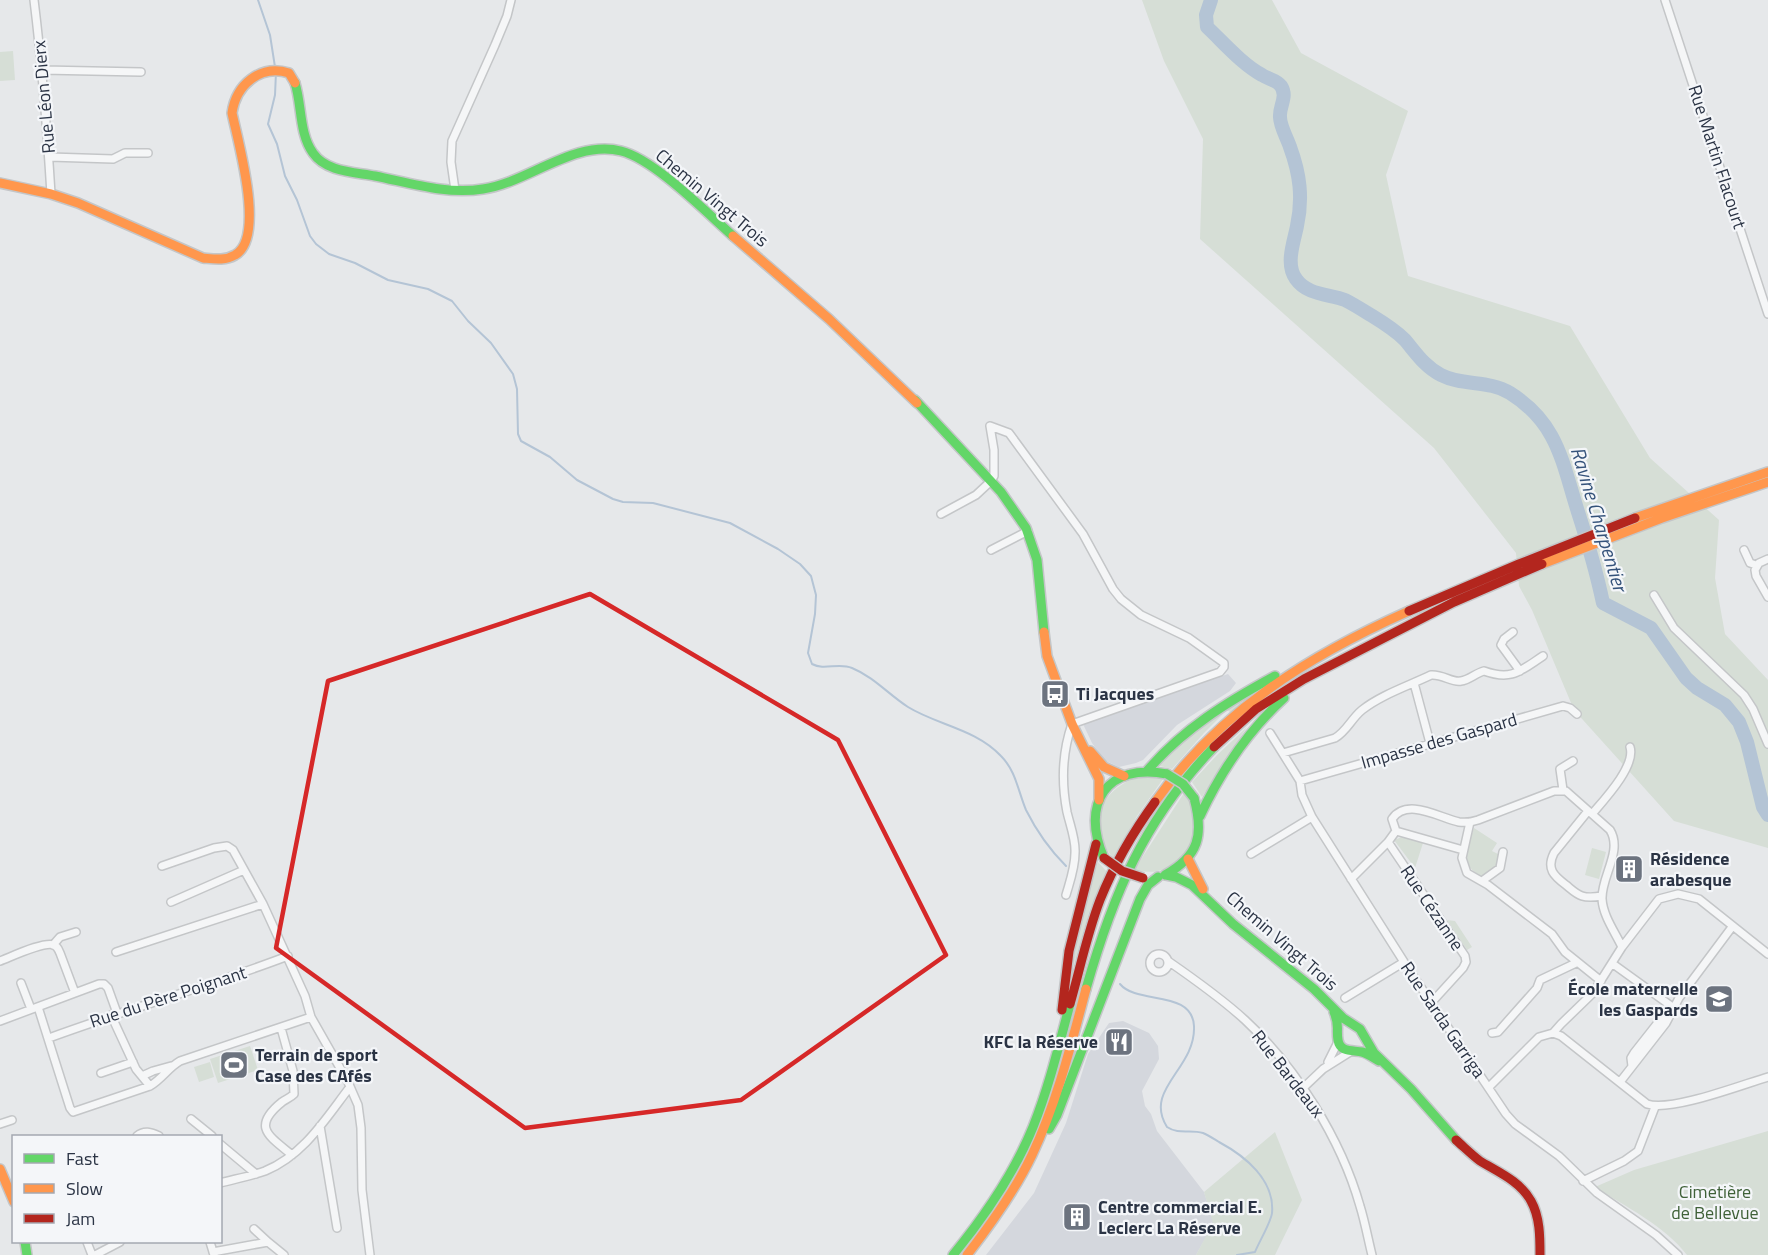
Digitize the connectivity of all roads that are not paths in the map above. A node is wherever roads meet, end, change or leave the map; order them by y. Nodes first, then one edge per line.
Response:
1 (34, 0) edge
2 (511, 0) edge
3 (1665, 0) edge
4 (43, 70) junction
5 (141, 72) dead end
6 (148, 153) dead end
7 (50, 157) junction
8 (0, 183) edge
9 (455, 190) junction
10 (51, 194) junction
11 (1768, 314) edge
12 (1768, 472) edge
13 (991, 481) junction
14 (1768, 482) edge
15 (1724, 491) junction
16 (941, 514) dead end
17 (1028, 531) junction
18 (991, 550) dead end
19 (1744, 550) dead end
20 (1768, 560) edge
21 (1756, 565) junction
22 (1654, 595) dead end
23 (1456, 596) junction
24 (1768, 597) edge
25 (1378, 624) junction
26 (1513, 632) dead end
27 (1543, 656) dead end
28 (1326, 667) junction
29 (1520, 671) junction
30 (1414, 683) junction
31 (1576, 714) dead end
32 (1072, 724) junction
33 (1270, 733) dead end
34 (1080, 740) junction
35 (1430, 743) junction
36 (1768, 744) edge
37 (1630, 747) dead end
38 (1283, 753) junction
39 (1573, 761) dead end
40 (1147, 771) junction
41 (1124, 776) junction
42 (1300, 781) junction
43 (1563, 790) junction
44 (1099, 800) junction
45 (1590, 813) junction
46 (1200, 816) junction
47 (1312, 817) junction
48 (1470, 822) junction
49 (1396, 831) junction
50 (1388, 842) junction
51 (1096, 844) junction
52 (1463, 850) junction
53 (1503, 852) dead end
54 (1251, 854) dead end
55 (1188, 859) junction
56 (162, 866) dead end
57 (244, 870) junction
58 (1162, 876) junction
59 (1351, 879) junction
60 (1482, 881) junction
61 (1066, 895) dead end
62 (1602, 896) junction
63 (1208, 898) junction
64 (171, 902) dead end
65 (263, 904) junction
66 (1732, 927) junction
67 (76, 932) dead end
68 (53, 945) junction
69 (1622, 947) junction
70 (116, 952) dead end
71 (1768, 954) edge
72 (288, 956) junction
73 (0, 962) edge
74 (1168, 962) dead end
75 (1404, 962) junction
76 (1576, 963) junction
77 (1613, 964) junction
78 (1601, 981) junction
79 (21, 983) dead end
80 (75, 993) junction
81 (1345, 998) dead end
82 (1432, 1002) junction
83 (34, 1008) junction
84 (1674, 1008) junction
85 (1333, 1009) junction
86 (114, 1014) junction
87 (311, 1017) junction
88 (0, 1021) edge
89 (1354, 1026) junction
90 (281, 1028) junction
91 (1492, 1033) dead end
92 (1553, 1033) junction
93 (1363, 1035) junction
94 (1339, 1037) junction
95 (49, 1038) junction
96 (1057, 1051) junction
97 (1353, 1051) junction
98 (133, 1062) junction
99 (1383, 1063) junction
100 (171, 1066) junction
101 (1323, 1069) junction
102 (101, 1073) dead end
103 (142, 1077) junction
104 (1768, 1077) edge
105 (1620, 1082) junction
106 (150, 1086) junction
107 (350, 1087) junction
108 (1489, 1087) junction
109 (1303, 1088) junction
110 (1655, 1107) junction
111 (191, 1119) dead end
112 (12, 1120) dead end
113 (0, 1124) edge
114 (320, 1126) junction
115 (138, 1135) edge
116 (155, 1135) edge
117 (210, 1135) edge
118 (222, 1146) edge
119 (1034, 1152) junction
120 (292, 1155) junction
121 (0, 1169) edge
122 (256, 1174) junction
123 (1583, 1180) junction
124 (222, 1182) edge
125 (12, 1197) edge
126 (337, 1228) dead end
127 (254, 1229) dead end
128 (268, 1242) junction
129 (118, 1243) edge
130 (214, 1254) edge
131 (94, 1255) edge
132 (284, 1255) edge
133 (370, 1255) edge
134 (953, 1255) edge
135 (967, 1255) edge
136 (1372, 1255) edge
137 (1540, 1255) edge
138 (1678, 1255) edge

1 - 4 street, Rue Léon Dierx
2 - 9 street
3 - 11 street, Rue Martin Flacourt
4 - 5 street
4 - 7 street, Rue Léon Dierx
6 - 7 street
7 - 10 street, Rue Léon Dierx
8 - 10 main road
9 - 10 main road, Chemin Vingt Trois
9 - 13 main road, Chemin Vingt Trois
12 - 15 main road
13 - 16 street
13 - 17 main road, Chemin Vingt Trois
13 - 32 street
14 - 15 main road
15 - 23 main road
17 - 18 street
17 - 32 main road, Chemin Vingt Trois
19 - 21 street
20 - 21 street
21 - 24 street
22 - 36 street
23 - 25 main road
23 - 28 main road
25 - 40 main road
25 - 96 main road
26 - 29 street
27 - 29 street
28 - 46 main road
28 - 119 main road
29 - 30 street
30 - 35 street
30 - 38 street
31 - 35 street, Impasse des Gaspard
32 - 34 main road, Chemin Vingt Trois
32 - 61 street
33 - 38 street, Rue Sarda Garriga
34 - 41 main road, Chemin Vingt Trois
34 - 44 main road, Chemin Vingt Trois
35 - 42 street, Impasse des Gaspard
37 - 45 street
38 - 42 street, Rue Sarda Garriga
39 - 43 street
40 - 41 main road
40 - 46 main road, bridge
41 - 44 main road
42 - 47 street, Rue Sarda Garriga
43 - 45 street
43 - 48 street
44 - 51 main road
45 - 62 street
45 - 62 street
46 - 55 main road
47 - 54 street
47 - 59 street, Rue Sarda Garriga
48 - 49 street
48 - 52 street
49 - 50 street
49 - 52 street
50 - 59 street
50 - 82 street, Rue Cézanne
51 - 58 main road, bridge
51 - 96 main road
52 - 60 street
53 - 60 street
55 - 58 main road
55 - 63 main road, Chemin Vingt Trois
56 - 57 street
57 - 64 street
57 - 65 street
58 - 63 main road, Chemin Vingt Trois
58 - 119 main road
59 - 75 street, Rue Sarda Garriga
60 - 76 street
62 - 69 street
63 - 85 main road, Chemin Vingt Trois
65 - 70 street
65 - 72 street
66 - 69 street
66 - 71 street
66 - 84 street
67 - 68 street
68 - 73 street
68 - 80 street
69 - 77 street
72 - 86 street, Rue du Père Poignant
72 - 87 street
74 - 109 street, Rue Bardeaux
75 - 81 street
75 - 82 street, Rue Sarda Garriga
76 - 78 street
76 - 91 street
77 - 78 street
77 - 84 street
78 - 92 street
79 - 83 street
80 - 83 street
80 - 86 street
82 - 108 street, Rue Sarda Garriga
83 - 88 street
83 - 95 street
84 - 105 street
85 - 89 main road, Chemin Vingt Trois
85 - 94 main road, Chemin Vingt Trois
86 - 95 street, Rue du Père Poignant
86 - 98 street
87 - 90 street
87 - 107 street
89 - 93 main road, Chemin Vingt Trois
89 - 94 main road
90 - 100 street
90 - 120 street
92 - 105 street
92 - 108 street
93 - 97 main road
93 - 99 main road, Chemin Vingt Trois
94 - 97 main road, Chemin Vingt Trois
94 - 101 street
95 - 106 street
96 - 134 main road
97 - 99 main road, Chemin Vingt Trois
97 - 101 street
98 - 102 street
98 - 103 street
99 - 137 main road, Chemin Vingt Trois
100 - 103 street
100 - 106 street
101 - 109 street
103 - 106 street
104 - 110 street
105 - 110 street
107 - 114 street
107 - 133 street
108 - 123 street, Rue Sarda Garriga
109 - 136 street, Rue Bardeaux
110 - 123 street
111 - 117 street
112 - 113 street
114 - 120 street
114 - 126 street
115 - 116 street
118 - 122 street
119 - 135 main road
120 - 122 street
121 - 125 main road
122 - 124 street
123 - 138 street, Rue Sarda Garriga
127 - 128 street
128 - 130 street
128 - 132 street
129 - 131 street

